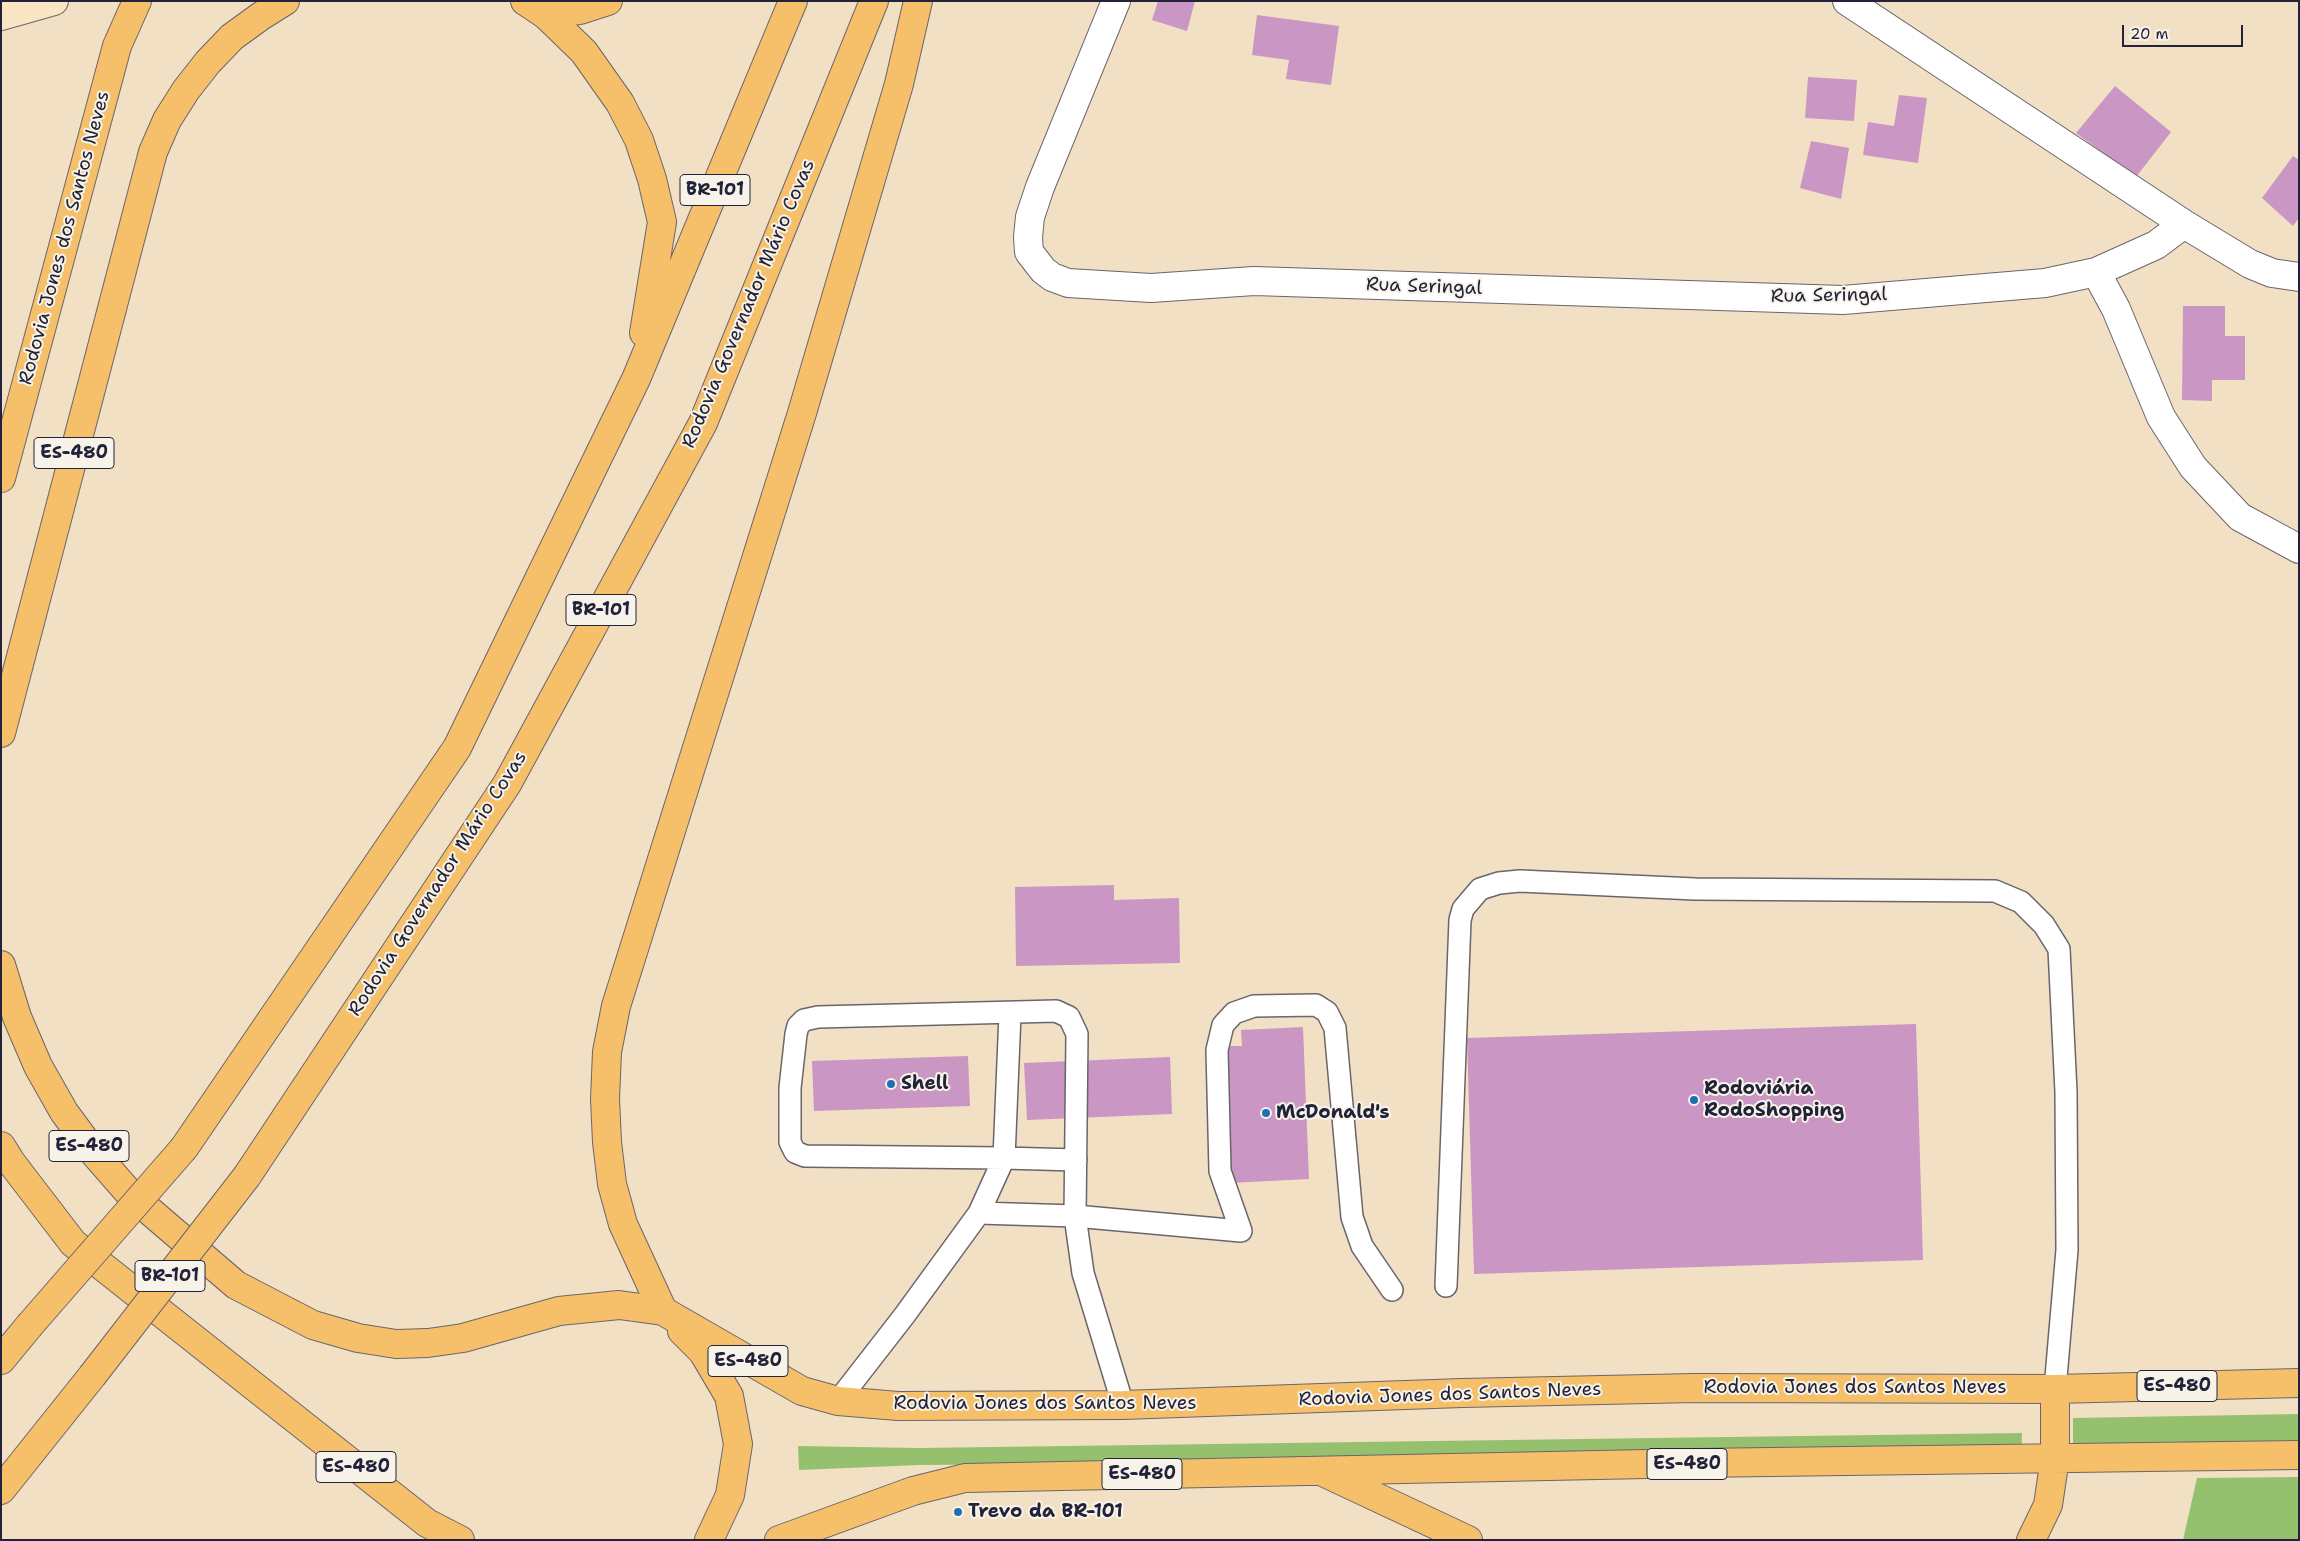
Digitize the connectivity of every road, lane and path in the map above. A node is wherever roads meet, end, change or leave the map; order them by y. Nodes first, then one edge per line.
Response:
1 (54, 1) edge
2 (137, 1) edge
3 (285, 1) edge
4 (608, 1) edge
5 (793, 1) edge
6 (874, 1) edge
7 (918, 1) edge
8 (1116, 1) edge
9 (1847, 1) edge
10 (536, 8) edge
11 (1, 16) edge
12 (2184, 224) junction
13 (2096, 272) junction
14 (2299, 278) edge
15 (636, 379) junction
16 (1, 478) edge
17 (2299, 548) edge
18 (1, 733) edge
19 (1, 965) edge
20 (1010, 1014) junction
21 (1, 1146) edge
22 (1004, 1158) junction
23 (1076, 1160) junction
24 (979, 1213) junction
25 (1075, 1216) junction
26 (1446, 1286) dead end
27 (1392, 1290) dead end
28 (663, 1311) junction
29 (1, 1360) edge
30 (2299, 1383) edge
31 (2055, 1389) junction
32 (838, 1401) junction
33 (1123, 1406) junction
34 (2299, 1454) edge
35 (2055, 1458) junction
36 (1320, 1471) junction
37 (1, 1490) edge
38 (460, 1540) edge
39 (709, 1540) edge
40 (779, 1540) edge
41 (1468, 1540) edge
42 (2030, 1540) edge

1 - 11 main road
2 - 16 main road, Rodovia Jones dos Santos Neves / ES-480
3 - 18 main road, ES-480
4 - 10 main road
5 - 15 main road, BR-101
6 - 37 main road, Rodovia Governador Mário Covas / BR-101, bridge
7 - 28 main road
8 - 13 street, Rua Seringal
9 - 12 street
10 - 15 main road
12 - 13 street, Rua Seringal
12 - 14 street
13 - 17 street
15 - 29 main road, BR-101, bridge
19 - 28 main road, Rodovia Jones dos Santos Neves / ES-480
20 - 22 lane
20 - 22 lane
20 - 23 lane
21 - 38 main road, ES-480
22 - 23 lane
22 - 24 lane
23 - 25 lane
24 - 25 lane
24 - 32 lane
25 - 27 lane
25 - 33 lane
26 - 31 lane
28 - 32 main road, Rodovia Jones dos Santos Neves / ES-480
28 - 39 main road
30 - 31 main road, Rodovia Jones dos Santos Neves / ES-480
31 - 33 main road, Rodovia Jones dos Santos Neves / ES-480
31 - 35 main road
32 - 33 main road, Rodovia Jones dos Santos Neves / ES-480
34 - 35 main road, ES-480
35 - 36 main road, ES-480
35 - 42 main road
36 - 40 main road, ES-480
36 - 41 main road

